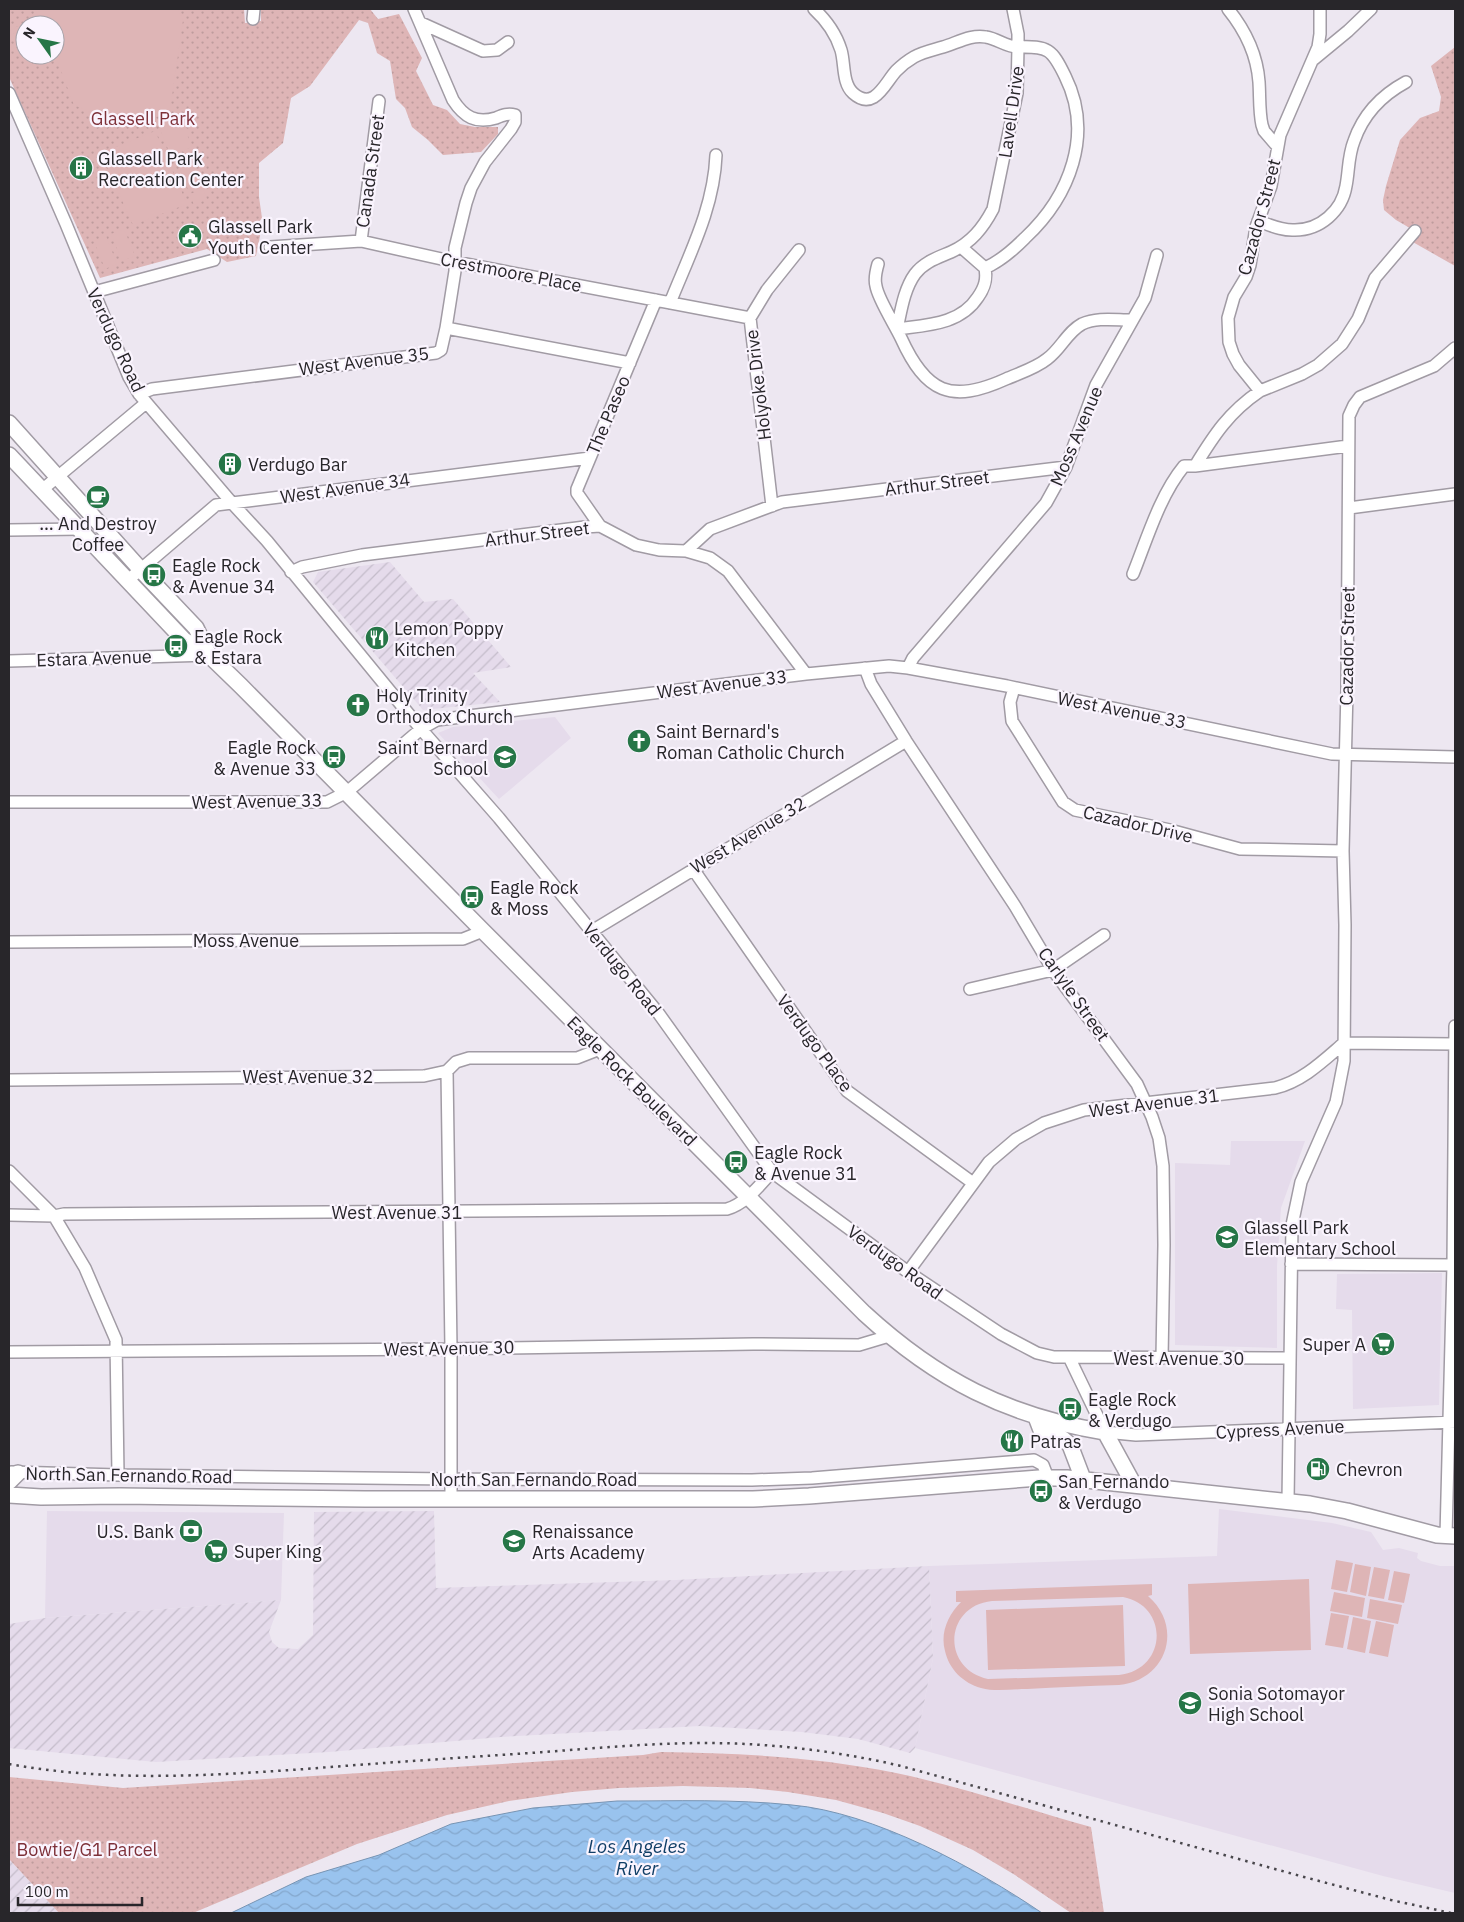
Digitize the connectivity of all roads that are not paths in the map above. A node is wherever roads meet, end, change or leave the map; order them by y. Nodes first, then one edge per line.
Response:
1 (414, 9) edge
2 (814, 9) edge
3 (1228, 9) edge
4 (1320, 9) edge
5 (1371, 9) edge
6 (1014, 11) edge
7 (421, 23) junction
8 (508, 42) dead end
9 (1018, 47) junction
10 (1314, 59) junction
11 (1406, 82) dead end
12 (9, 93) edge
13 (379, 101) dead end
14 (1277, 146) junction
15 (716, 156) dead end
16 (1258, 221) junction
17 (1415, 231) dead end
18 (361, 241) junction
19 (270, 247) dead end
20 (961, 247) junction
21 (799, 250) dead end
22 (1157, 255) dead end
23 (214, 260) dead end
24 (455, 262) junction
25 (878, 264) dead end
26 (985, 268) junction
27 (94, 292) junction
28 (656, 300) junction
29 (670, 303) junction
30 (750, 318) junction
31 (1131, 320) junction
32 (446, 328) junction
33 (897, 329) junction
34 (1455, 348) edge
35 (630, 363) junction
36 (1260, 391) junction
37 (142, 398) junction
38 (9, 422) edge
39 (1348, 446) junction
40 (9, 455) edge
41 (590, 458) junction
42 (1195, 466) junction
43 (1066, 467) junction
44 (57, 478) junction
45 (43, 489) junction
46 (1455, 494) edge
47 (232, 503) junction
48 (772, 506) junction
49 (1348, 508) junction
50 (600, 526) junction
51 (81, 529) junction
52 (9, 530) edge
53 (686, 550) junction
54 (141, 570) junction
55 (291, 572) junction
56 (1133, 574) dead end
57 (128, 581) junction
58 (209, 655) junction
59 (9, 661) edge
60 (865, 668) junction
61 (908, 668) junction
62 (806, 674) junction
63 (1014, 688) junction
64 (421, 729) junction
65 (906, 741) junction
66 (1345, 756) junction
67 (1455, 757) edge
68 (347, 792) junction
69 (9, 802) edge
70 (1343, 852) junction
71 (692, 869) junction
72 (483, 931) junction
73 (592, 931) junction
74 (1104, 935) dead end
75 (9, 942) edge
76 (1053, 970) junction
77 (970, 989) dead end
78 (1455, 1026) edge
79 (1344, 1043) junction
80 (1455, 1044) edge
81 (600, 1050) junction
82 (447, 1071) junction
83 (9, 1080) edge
84 (1147, 1104) junction
85 (9, 1171) edge
86 (772, 1172) junction
87 (973, 1183) junction
88 (747, 1197) junction
89 (449, 1212) junction
90 (9, 1215) edge
91 (54, 1216) junction
92 (1291, 1264) junction
93 (1453, 1265) junction
94 (908, 1272) junction
95 (888, 1336) junction
96 (451, 1349) junction
97 (118, 1350) junction
98 (9, 1352) edge
99 (1453, 1354) edge
100 (1069, 1357) junction
101 (1162, 1358) junction
102 (1289, 1358) junction
103 (1036, 1417) junction
104 (1453, 1422) edge
105 (1288, 1428) junction
106 (1105, 1432) junction
107 (1075, 1455) junction
108 (12, 1475) edge
109 (118, 1475) junction
110 (1051, 1478) junction
111 (451, 1479) junction
112 (1083, 1479) junction
113 (1134, 1485) junction
114 (9, 1495) edge
115 (451, 1499) junction
116 (1288, 1501) junction
117 (1450, 1536) edge

1 - 7 street
2 - 9 street, Lavell Drive
3 - 14 street
4 - 10 street, Cazador Street
5 - 10 street
6 - 9 street
7 - 8 street
7 - 24 street
9 - 20 street, Lavell Drive
9 - 26 street
10 - 14 street, Cazador Street
11 - 16 street
12 - 27 street, Verdugo Road
13 - 18 street, Canada Street
14 - 16 street, Cazador Street
15 - 29 street
16 - 36 street, Cazador Street
17 - 36 street
18 - 19 street, Crestmoore Place
18 - 24 street, Crestmoore Place
20 - 26 street
20 - 33 street, Lavell Drive
21 - 30 street, Holyoke Drive
22 - 31 street, Moss Avenue
23 - 27 street
24 - 28 street, Crestmoore Place
24 - 32 street
25 - 33 street
26 - 33 street
27 - 37 street, Verdugo Road
28 - 29 street, Crestmoore Place
28 - 35 street, The Paseo
29 - 30 street, Crestmoore Place
30 - 48 street, Holyoke Drive
31 - 33 street
31 - 43 street, Moss Avenue
32 - 35 street, West Avenue 35
32 - 37 street, West Avenue 35
34 - 39 street, Cazador Street
35 - 41 street, The Paseo
36 - 42 street
37 - 44 street, West Avenue 35
37 - 47 street, Verdugo Road
38 - 44 main road, Eagle Rock Boulevard
39 - 42 street
39 - 49 street, Cazador Street
40 - 45 main road, Eagle Rock Boulevard
41 - 47 street, West Avenue 34
41 - 50 street, The Paseo
42 - 56 street
43 - 48 street, Arthur Street
43 - 61 street, Moss Avenue
44 - 45 street, West Avenue 35
44 - 54 main road, Eagle Rock Boulevard
45 - 51 main road, Eagle Rock Boulevard
46 - 49 street
47 - 54 street, West Avenue 34
47 - 55 street, Verdugo Road
48 - 53 street, Arthur Street
49 - 66 street, Cazador Street
50 - 53 street, Arthur Street
50 - 55 street, Arthur Street
51 - 52 street
51 - 57 main road, Eagle Rock Boulevard
53 - 62 street
54 - 57 street, West Avenue 34
54 - 58 main road, Eagle Rock Boulevard
55 - 64 street, Verdugo Road
57 - 58 main road, Eagle Rock Boulevard
58 - 59 street, Estara Avenue
58 - 68 main road, Eagle Rock Boulevard
60 - 61 street, West Avenue 33
60 - 62 street, West Avenue 33
60 - 65 street, Carlyle Street
61 - 63 street, West Avenue 33
62 - 64 street, West Avenue 33
63 - 66 street, West Avenue 33
63 - 70 street, Cazador Drive
64 - 68 street, West Avenue 33
64 - 73 street, Verdugo Road
65 - 71 street, West Avenue 32
65 - 76 street, Carlyle Street
66 - 67 street, West Avenue 33
66 - 70 street, Cazador Street
68 - 69 street, West Avenue 33
68 - 72 main road, Eagle Rock Boulevard
70 - 79 street, Cazador Street
71 - 73 street, West Avenue 32
71 - 87 street, Verdugo Place
72 - 75 street, Moss Avenue
72 - 81 main road, Eagle Rock Boulevard
73 - 86 street, Verdugo Road
74 - 76 street
76 - 77 street
76 - 84 street, Carlyle Street
78 - 80 street
79 - 80 street
79 - 84 street, West Avenue 31
79 - 92 street, Cazador Street
80 - 93 street
81 - 82 street, West Avenue 32
81 - 88 main road, Eagle Rock Boulevard
82 - 83 street, West Avenue 32
82 - 89 street
84 - 87 street, West Avenue 31
84 - 101 street, Carlyle Street
85 - 91 street
86 - 88 street, West Avenue 31
86 - 94 street, Verdugo Road
87 - 94 street, West Avenue 31
88 - 89 street, West Avenue 31
88 - 95 main road, Eagle Rock Boulevard
89 - 91 street, West Avenue 31
89 - 96 street
90 - 91 street, West Avenue 31
91 - 97 street
92 - 93 street
92 - 102 street, Cazador Street
93 - 99 street
94 - 100 street, Verdugo Road
95 - 96 street, West Avenue 30
95 - 103 main road, Eagle Rock Boulevard
96 - 97 street, West Avenue 30
96 - 111 street
97 - 98 street, West Avenue 30
97 - 109 street
99 - 104 street
100 - 101 street, West Avenue 30
100 - 106 street
101 - 102 street, West Avenue 30
102 - 105 street, Cazador Street
103 - 106 main road, Eagle Rock Boulevard
103 - 107 main road
104 - 105 street, Cypress Avenue
104 - 117 street
105 - 106 street, Cypress Avenue
105 - 116 street, Cazador Street
106 - 113 main road
107 - 110 main road
107 - 112 main road
108 - 109 street, North San Fernando Road
109 - 111 street, North San Fernando Road
110 - 111 street, North San Fernando Road
110 - 112 main road, North San Fernando Road
110 - 115 main road, North San Fernando Road
111 - 115 street
112 - 113 main road, North San Fernando Road
113 - 116 main road, North San Fernando Road
114 - 115 main road, North San Fernando Road
116 - 117 main road, North San Fernando Road

